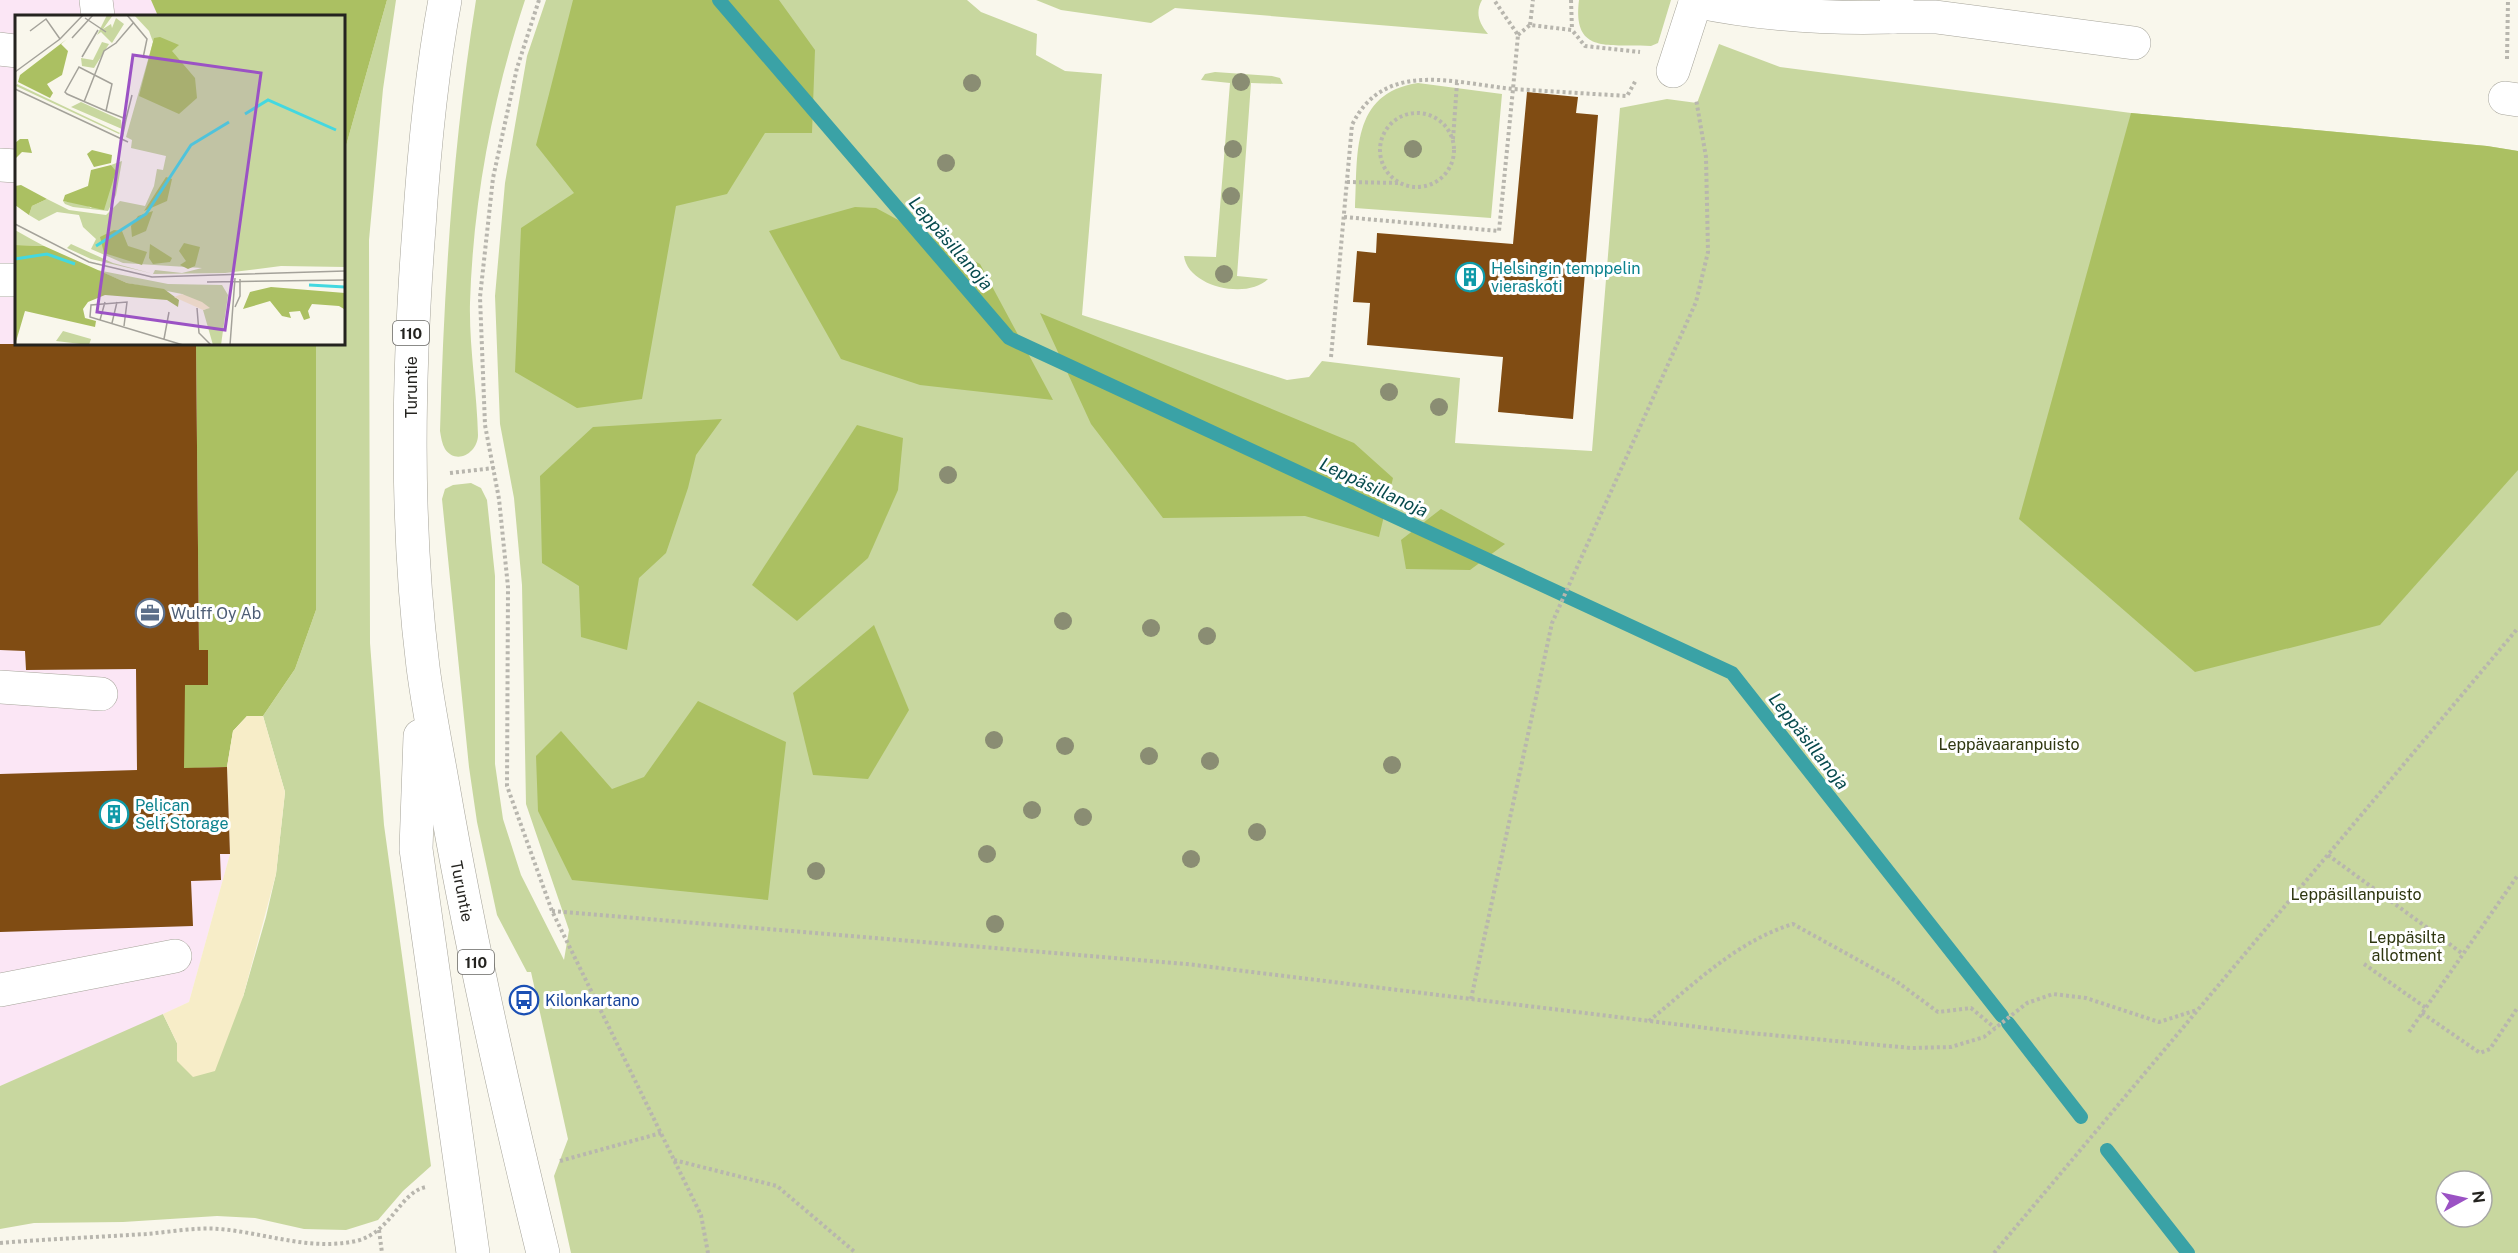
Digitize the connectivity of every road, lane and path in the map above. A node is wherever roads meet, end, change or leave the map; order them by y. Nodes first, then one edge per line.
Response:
1 (96, 0) edge
2 (445, 0) edge
3 (539, 0) edge
4 (1494, 0) edge
5 (1533, 0) edge
6 (1571, 0) edge
7 (2508, 0) edge
8 (1696, 1) edge
9 (1895, 8) edge
10 (98, 15) edge
11 (1530, 25) junction
12 (1572, 30) junction
13 (1518, 35) junction
14 (2134, 43) dead end
15 (0, 49) edge
16 (15, 51) edge
17 (1678, 57) junction
18 (1640, 73) dead end
19 (1457, 83) junction
20 (1513, 89) junction
21 (2512, 99) edge
22 (1453, 140) junction
23 (0, 165) edge
24 (15, 166) edge
25 (1347, 182) junction
26 (1400, 183) junction
27 (1344, 217) junction
28 (1331, 357) dead end
29 (2518, 628) edge
30 (423, 668) junction
31 (0, 687) edge
32 (101, 694) dead end
33 (2328, 855) junction
34 (2518, 875) edge
35 (552, 911) junction
36 (2463, 954) junction
37 (175, 956) dead end
38 (2364, 964) dead end
39 (0, 990) edge
40 (1471, 999) junction
41 (2518, 1007) edge
42 (2426, 1008) junction
43 (2198, 1010) junction
44 (2422, 1013) junction
45 (1649, 1021) junction
46 (1995, 1028) junction
47 (2409, 1032) dead end
48 (661, 1133) junction
49 (674, 1160) junction
50 (522, 1171) junction
51 (0, 1243) edge
52 (382, 1253) edge
53 (473, 1253) edge
54 (543, 1253) edge
55 (708, 1253) edge
56 (856, 1253) edge
57 (1994, 1253) edge

1 - 10 main road
2 - 30 main road, Turuntie / 110
3 - 35 path
4 - 13 path
5 - 11 path
6 - 12 path
7 - 21 path
8 - 9 main road
8 - 17 main road
9 - 14 main road
11 - 12 path
11 - 13 path
12 - 17 path
13 - 20 path
15 - 16 main road
17 - 40 path
18 - 20 path
19 - 20 path
19 - 22 path
19 - 25 path
20 - 27 path
22 - 26 path
22 - 26 path
23 - 24 main road
25 - 26 path
25 - 27 path
27 - 28 path
29 - 33 path
30 - 50 main road, Turuntie / 110
30 - 53 main road, Turuntie / 110
31 - 32 main road
33 - 36 path
33 - 43 path
34 - 36 path
35 - 40 path
35 - 48 path
36 - 42 path
37 - 39 main road
38 - 42 path
40 - 45 path
41 - 44 path
42 - 44 path
43 - 46 path
43 - 57 path
44 - 47 path
45 - 46 path
45 - 46 path
48 - 49 path
48 - 50 path
49 - 55 path
49 - 56 path
50 - 54 main road, Turuntie / 110
51 - 52 path

